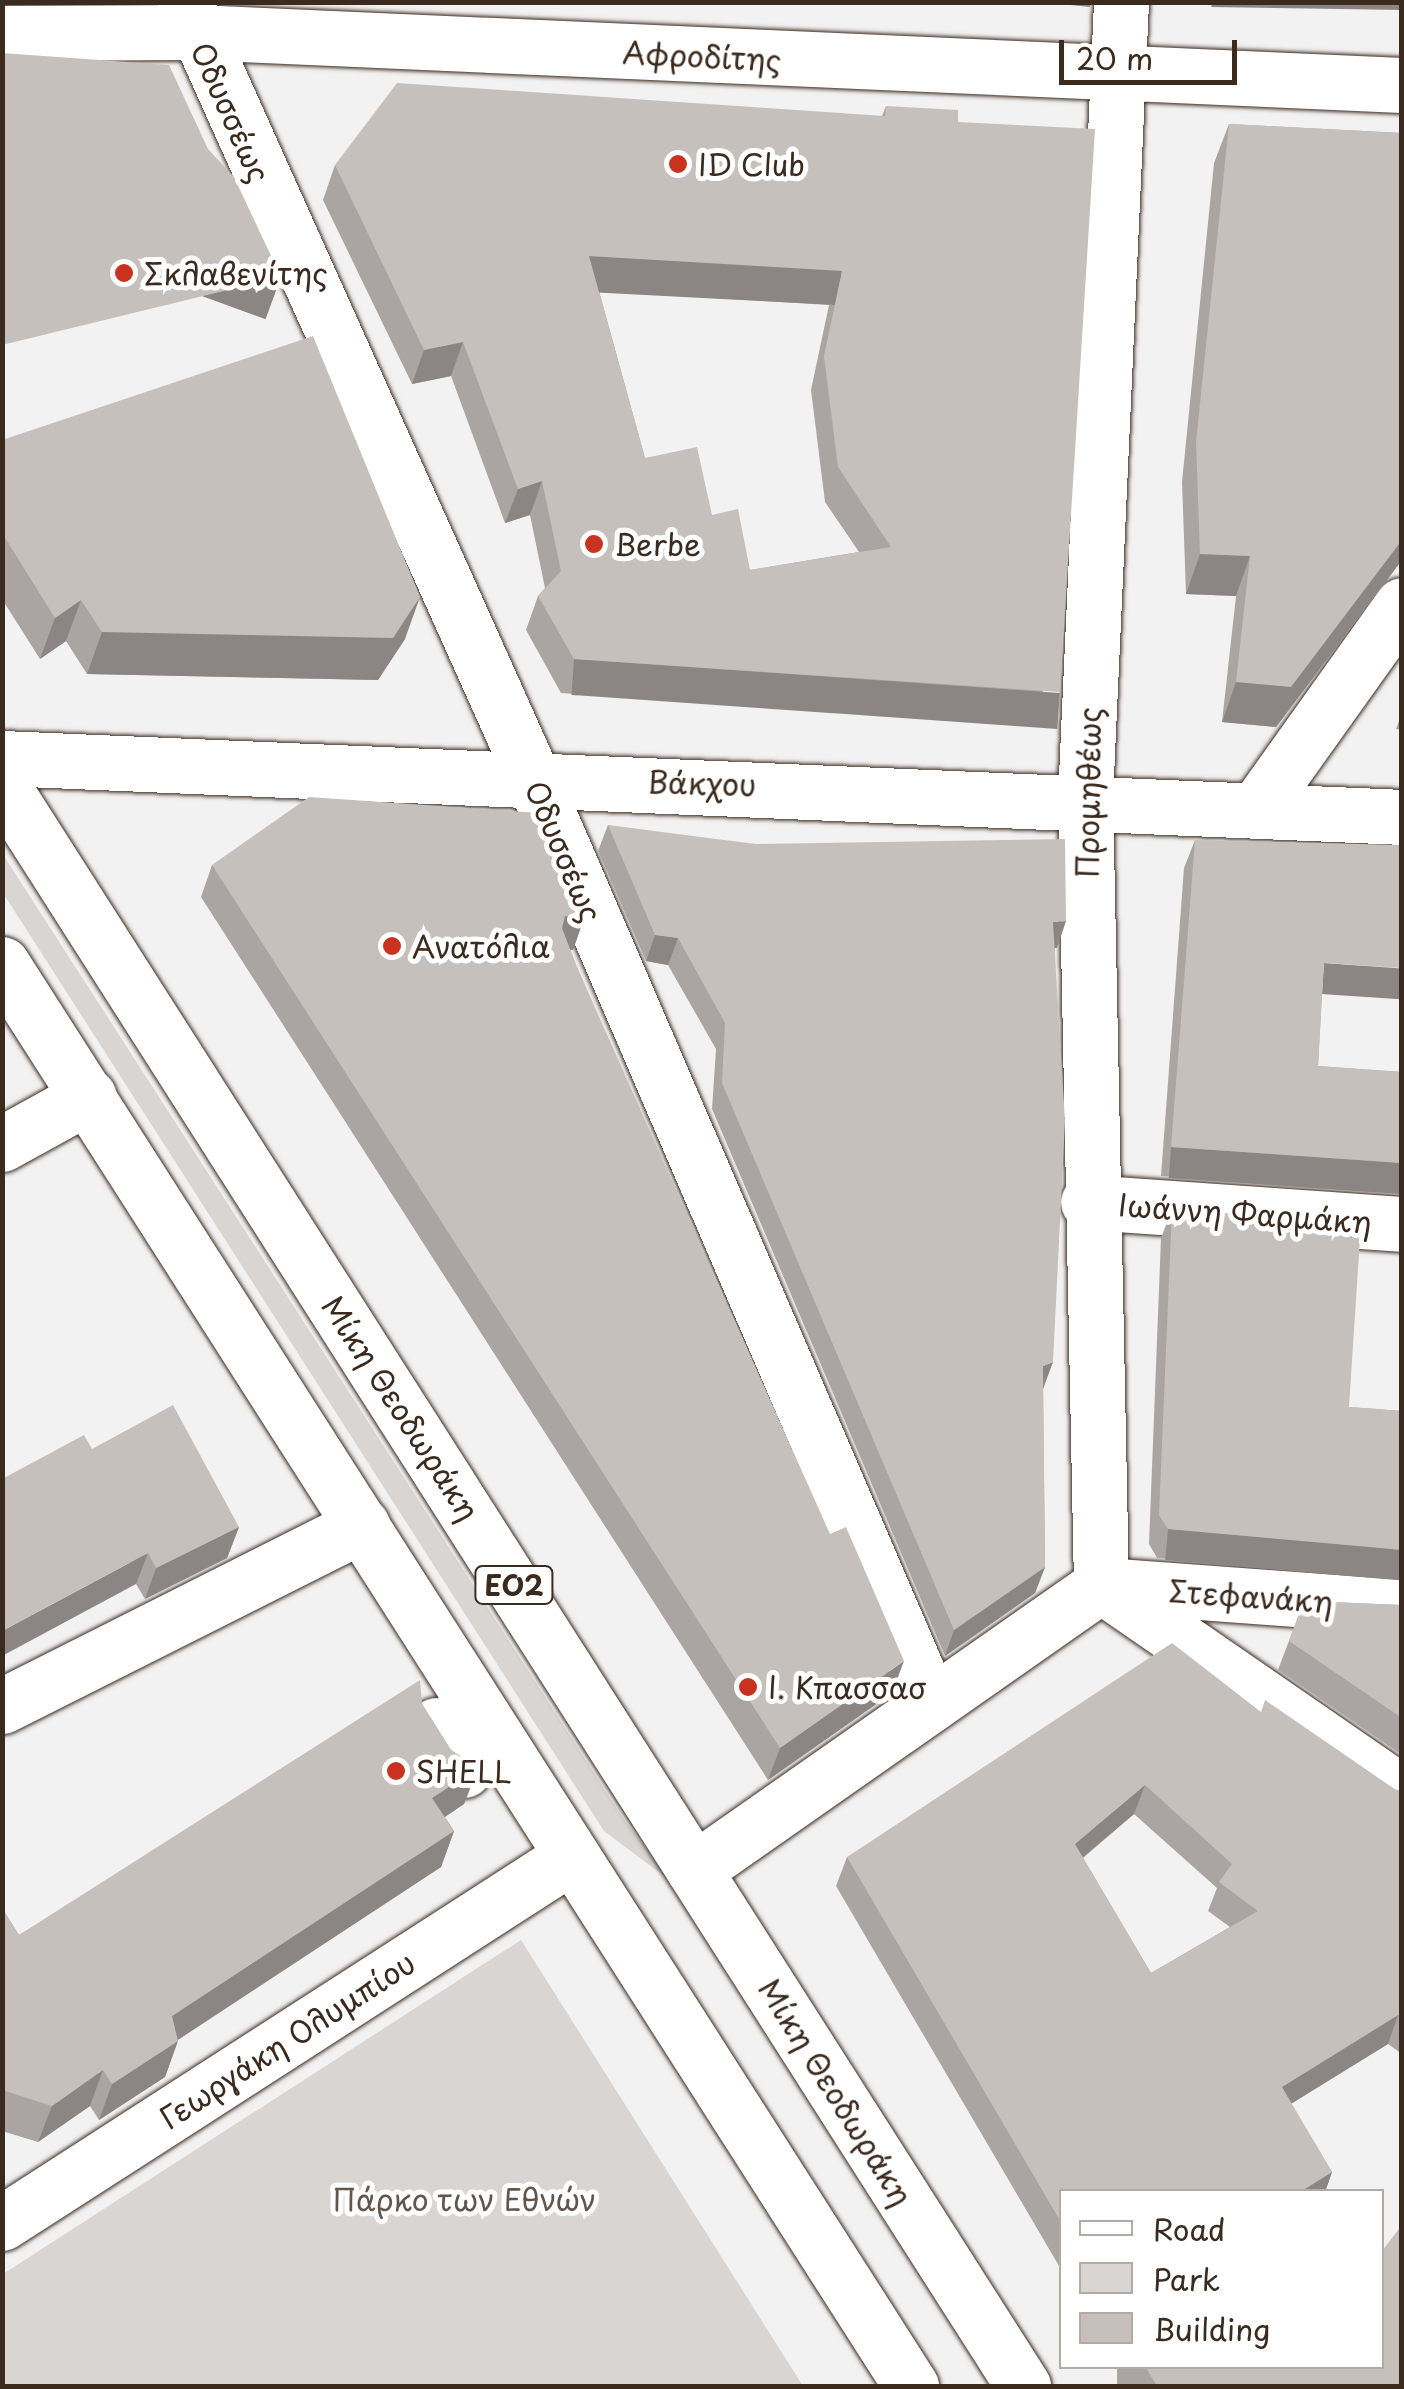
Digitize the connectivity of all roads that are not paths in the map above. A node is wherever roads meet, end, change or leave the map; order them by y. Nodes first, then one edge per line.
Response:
1 (1121, 2) edge
2 (190, 17) edge
3 (486, 24) edge
4 (2, 33) edge
5 (1116, 74) junction
6 (1402, 85) edge
7 (1402, 605) edge
8 (2, 758) edge
9 (532, 776) junction
10 (2, 785) edge
11 (1085, 798) junction
12 (1257, 808) junction
13 (1402, 817) edge
14 (2, 964) edge
15 (89, 1096) junction
16 (2, 1144) edge
17 (1088, 1202) junction
18 (1402, 1224) edge
19 (362, 1526) junction
20 (1101, 1584) junction
21 (1402, 1608) edge
22 (931, 1704) junction
23 (2, 1706) edge
24 (1402, 1793) edge
25 (572, 1856) junction
26 (694, 1870) junction
27 (2, 2224) edge
28 (901, 2377) edge
29 (1024, 2386) edge

1 - 5 main road, Προμηθέως
2 - 3 main road, Αφροδίτης
2 - 4 main road, Αφροδίτης
2 - 9 main road, Οδυσσέως
3 - 5 main road, Αφροδίτης
5 - 6 main road, Αφροδίτης
5 - 11 main road, Προμηθέως
7 - 12 main road
8 - 9 main road, Βάκχου
9 - 11 main road, Βάκχου
9 - 22 main road, Οδυσσέως
10 - 26 main road, Μίκη Θεοδωράκη / ΕΟ2
11 - 12 main road, Βάκχου
11 - 17 main road, Προμηθέως
12 - 13 main road, Βάκχου
14 - 15 main road
15 - 16 main road
15 - 19 main road
17 - 18 main road, Ιωάννη Φαρμάκη
17 - 20 main road, Προμηθέως
19 - 23 main road
19 - 25 main road
20 - 21 main road, Στεφανάκη
20 - 22 main road
20 - 24 main road
22 - 26 main road
25 - 27 main road, Γεωργάκη Ολυμπίου
25 - 28 main road
26 - 29 main road, Μίκη Θεοδωράκη / ΕΟ2

